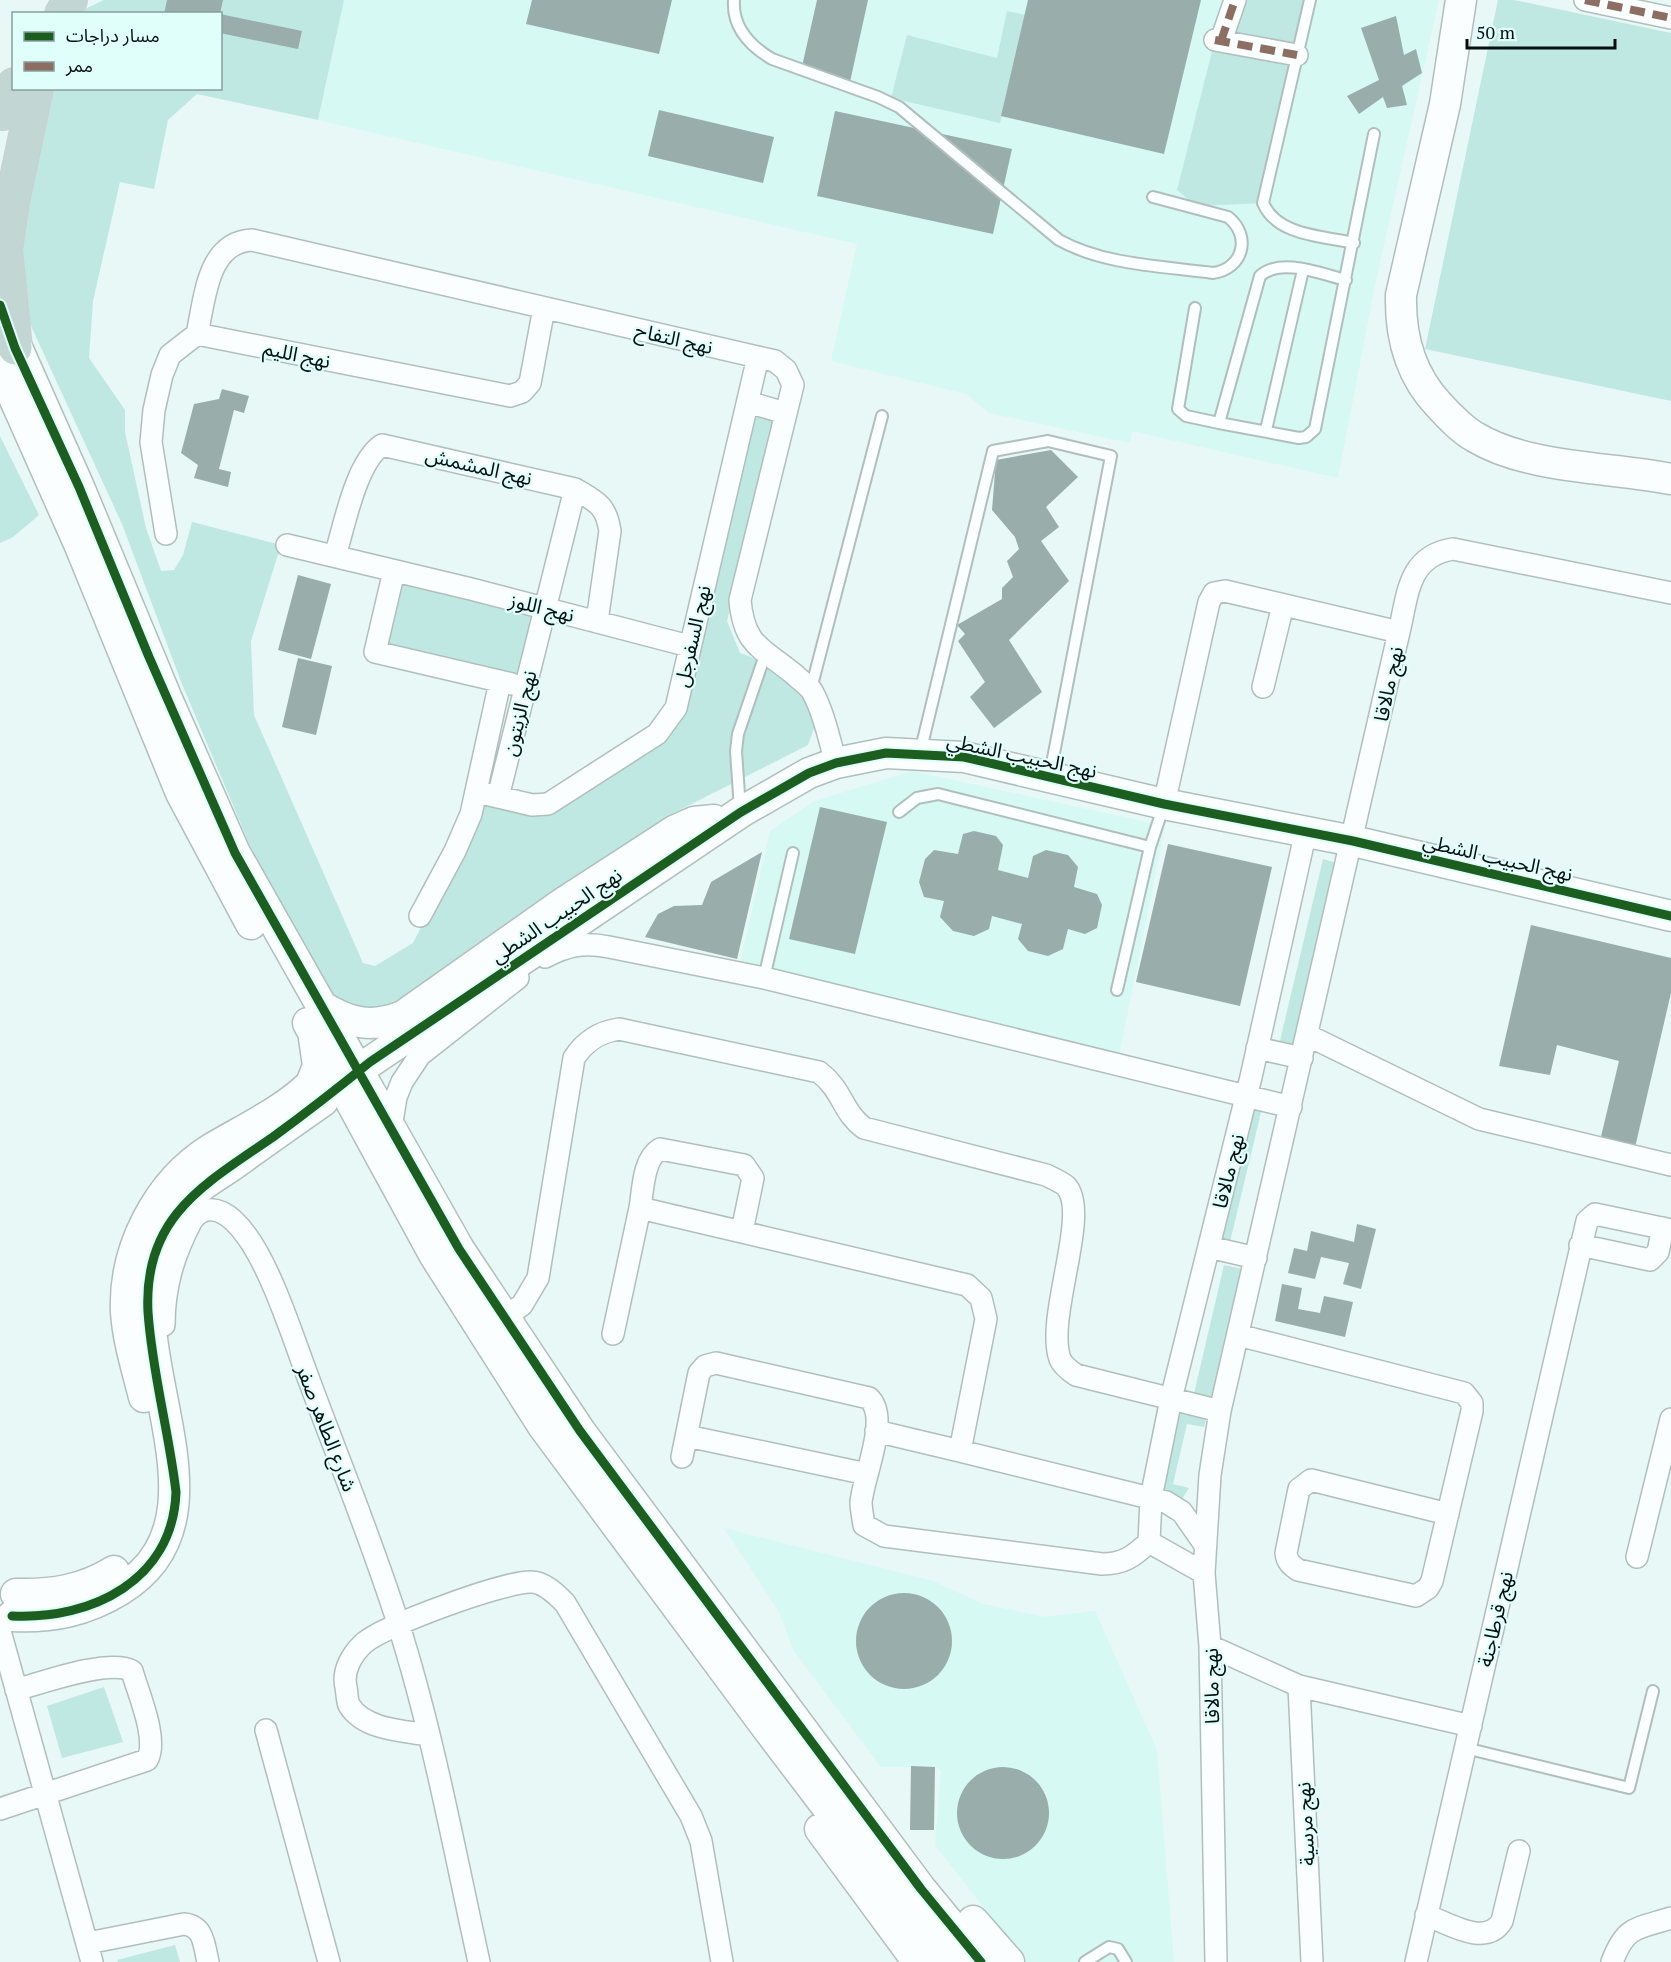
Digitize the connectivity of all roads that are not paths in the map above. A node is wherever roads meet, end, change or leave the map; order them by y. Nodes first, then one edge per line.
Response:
1 (734, 0) edge
2 (1235, 0) edge
3 (1310, 0) edge
4 (1461, 0) edge
5 (1585, 0) edge
6 (1671, 18) edge
7 (1297, 55) junction
8 (36, 90) edge
9 (1374, 134) dead end
10 (1153, 197) dead end
11 (1354, 243) junction
12 (1303, 270) junction
13 (1346, 279) junction
14 (0, 305) edge
15 (544, 308) junction
16 (1195, 308) dead end
17 (197, 334) junction
18 (8, 357) edge
19 (758, 357) junction
20 (748, 402) junction
21 (785, 413) junction
22 (0, 415) edge
23 (882, 416) dead end
24 (1219, 423) junction
25 (30, 429) junction
26 (1266, 430) junction
27 (1671, 479) edge
28 (575, 489) junction
29 (166, 534) dead end
30 (287, 545) dead end
31 (335, 556) junction
32 (394, 571) junction
33 (1671, 593) edge
34 (1283, 605) junction
35 (546, 609) junction
36 (597, 621) junction
37 (1399, 632) junction
38 (688, 646) junction
39 (765, 652) junction
40 (500, 682) junction
41 (525, 687) junction
42 (1263, 687) dead end
43 (811, 690) junction
44 (920, 753) junction
45 (836, 762) junction
46 (1050, 777) junction
47 (477, 792) junction
48 (498, 797) junction
49 (1164, 804) junction
50 (899, 812) dead end
51 (733, 817) junction
52 (1306, 831) junction
53 (1353, 841) junction
54 (1150, 847) junction
55 (793, 853) dead end
56 (420, 916) dead end
57 (1671, 916) edge
58 (764, 978) junction
59 (1117, 990) dead end
60 (317, 1018) junction
61 (1307, 1035) junction
62 (1257, 1048) junction
63 (1302, 1058) junction
64 (370, 1062) dead end
65 (1246, 1095) junction
66 (322, 1101) dead end
67 (1291, 1107) junction
68 (391, 1128) junction
69 (1671, 1165) edge
70 (640, 1208) junction
71 (1667, 1229) edge
72 (742, 1231) junction
73 (1580, 1245) junction
74 (1209, 1247) junction
75 (1256, 1258) junction
76 (153, 1262) junction
77 (503, 1318) junction
78 (613, 1334) dead end
79 (1238, 1335) junction
80 (1171, 1399) junction
81 (1220, 1412) junction
82 (1671, 1419) edge
83 (150, 1424) junction
84 (876, 1431) junction
85 (687, 1436) junction
86 (960, 1451) junction
87 (682, 1457) dead end
88 (867, 1474) junction
89 (176, 1492) junction
90 (1151, 1498) junction
91 (1448, 1514) junction
92 (1149, 1542) junction
93 (1205, 1545) junction
94 (1637, 1557) dead end
95 (1204, 1573) junction
96 (5, 1603) edge
97 (398, 1623) junction
98 (1210, 1646) junction
99 (1299, 1686) junction
100 (16, 1690) junction
101 (1653, 1691) dead end
102 (777, 1718) junction
103 (1471, 1726) junction
104 (266, 1730) dead end
105 (429, 1735) junction
106 (1465, 1748) junction
107 (46, 1792) junction
108 (0, 1809) edge
109 (1519, 1851) dead end
110 (1426, 1915) junction
111 (1671, 1918) edge
112 (90, 1952) edge
113 (208, 1962) edge
114 (329, 1962) edge
115 (479, 1962) edge
116 (722, 1962) edge
117 (918, 1962) edge
118 (948, 1962) edge
119 (981, 1962) edge
120 (1009, 1962) edge
121 (1085, 1962) edge
122 (1126, 1962) edge
123 (1216, 1962) edge
124 (1312, 1962) edge
125 (1416, 1962) edge
126 (1612, 1962) edge

1 - 10 lane
2 - 7 street
3 - 7 lane
4 - 27 street
5 - 6 street
7 - 11 lane
8 - 18 highway
9 - 11 lane
11 - 13 lane
12 - 13 lane
12 - 24 lane
12 - 26 lane
13 - 26 lane
14 - 18 street
15 - 17 street, نهج التفاح
15 - 17 street, نهج الليم
15 - 19 street, نهج التفاح
16 - 24 lane
17 - 29 street
18 - 25 street
18 - 60 street
19 - 20 street, نهج السفرجل
19 - 21 street, نهج التفاح
20 - 21 street
20 - 38 street, نهج السفرجل
21 - 39 street, نهج التفاح
22 - 25 street
23 - 43 lane
24 - 26 lane
25 - 60 street
28 - 31 street, نهج المشمش
28 - 35 street
28 - 36 street
30 - 31 street, نهج اللوز
31 - 32 street, نهج اللوز
32 - 35 street, نهج اللوز
32 - 40 street
33 - 37 street, نهج مالاقا
34 - 37 street
34 - 42 street
34 - 49 street
35 - 36 street, نهج اللوز
35 - 41 street, نهج الزيتون
36 - 38 street, نهج اللوز
37 - 53 street, نهج مالاقا
38 - 48 street, نهج السفرجل
39 - 43 street, نهج التفاح
39 - 51 lane
40 - 41 street
40 - 47 street, نهج الزيتون
41 - 48 street, نهج الزيتون
43 - 45 street, نهج التفاح
44 - 45 street, نهج الحبيب الشطي
44 - 46 street, نهج الحبيب الشطي
44 - 46 lane
45 - 51 street, نهج الحبيب الشطي
46 - 49 street, نهج الحبيب الشطي
47 - 48 street
47 - 56 street, نهج الزيتون
49 - 52 street, نهج الحبيب الشطي
49 - 54 lane
50 - 54 lane
51 - 60 street
51 - 64 street, نهج الحبيب الشطي
52 - 53 street, نهج الحبيب الشطي
52 - 62 street, نهج مالاقا
53 - 57 street, نهج الحبيب الشطي
53 - 61 street, نهج مالاقا
54 - 59 lane
55 - 58 lane
58 - 65 street
58 - 68 street
60 - 68 street
60 - 83 street
60 - 102 street
61 - 63 street, نهج مالاقا
61 - 69 street
62 - 63 street
62 - 65 street, نهج مالاقا
63 - 67 street, نهج مالاقا
65 - 67 street
65 - 74 street, نهج مالاقا
66 - 76 street
67 - 75 street, نهج مالاقا
68 - 77 street
70 - 72 street
70 - 72 street
70 - 78 street
71 - 73 street, نهج قرطاجنة
71 - 73 street, نهج قرطاجنة
72 - 86 street
73 - 103 street, نهج قرطاجنة
74 - 75 street
74 - 80 street, نهج مالاقا
75 - 79 street, نهج مالاقا
76 - 83 street
76 - 89 street
77 - 80 street
77 - 102 street
79 - 81 street, نهج مالاقا
79 - 91 street
80 - 81 street
80 - 90 street, نهج مالاقا
81 - 93 street, نهج مالاقا
82 - 94 street
83 - 96 street
84 - 85 street
84 - 86 street
84 - 88 street
85 - 87 street
85 - 88 street
86 - 90 street
88 - 92 street
89 - 96 street
89 - 97 street, شارع الطاهر صفر
90 - 92 street, نهج مالاقا
90 - 93 street
91 - 91 street
92 - 95 street
93 - 95 street, نهج مالاقا
95 - 98 street, نهج مالاقا
96 - 100 street
97 - 105 street, شارع الطاهر صفر
97 - 105 street
97 - 116 street
98 - 99 street
98 - 123 street, نهج مالاقا
99 - 103 street
99 - 124 street, نهج مرسية
100 - 107 street
100 - 107 street
101 - 106 lane
102 - 117 street
102 - 118 street
102 - 119 street
102 - 120 street
103 - 106 street
104 - 114 street
105 - 115 street, شارع الطاهر صفر
106 - 110 street
107 - 108 street
107 - 112 street
109 - 110 street
110 - 125 street
111 - 126 street
112 - 113 street
121 - 122 lane

